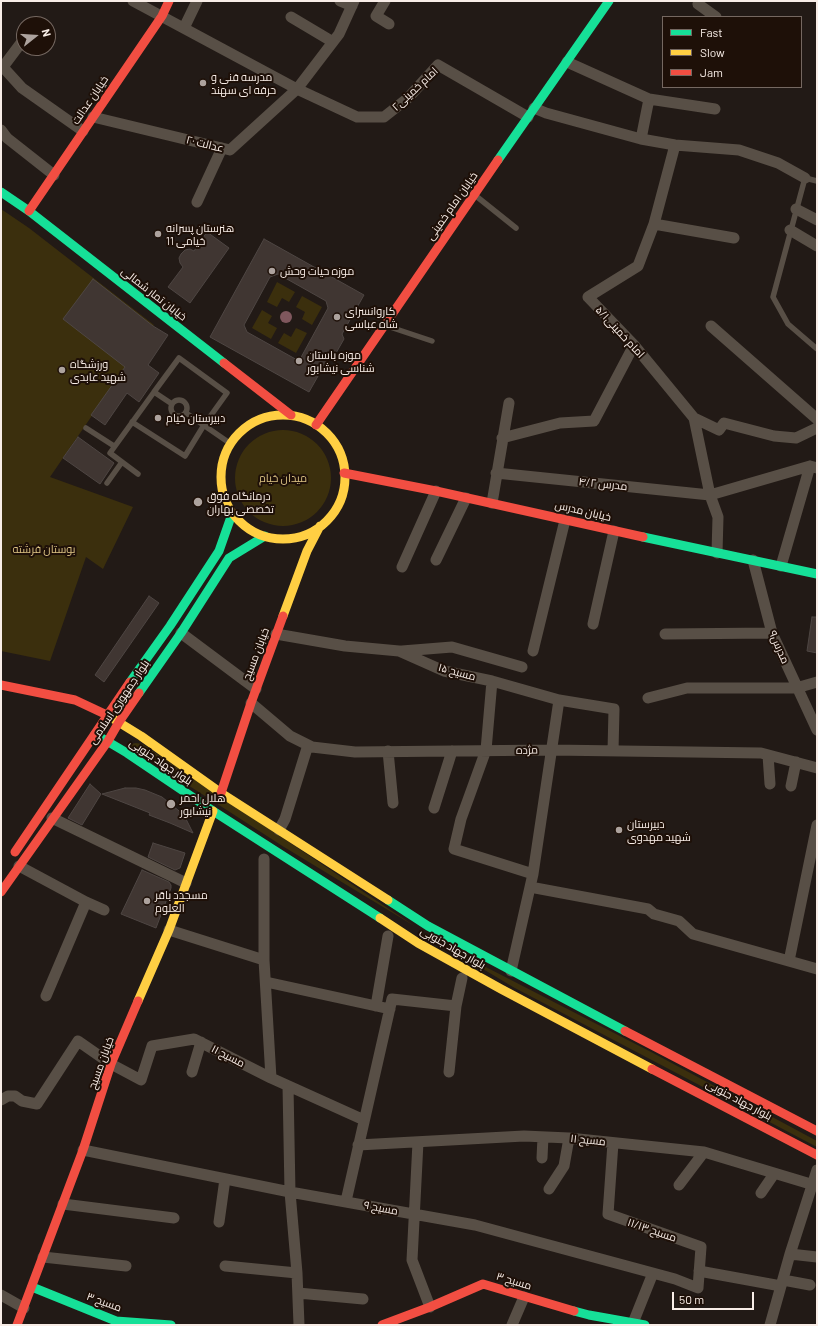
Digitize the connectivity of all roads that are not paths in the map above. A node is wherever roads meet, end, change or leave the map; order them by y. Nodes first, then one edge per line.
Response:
1 (133, 1) edge
2 (169, 1) edge
3 (197, 1) edge
4 (340, 1) edge
5 (385, 1) edge
6 (609, 1) edge
7 (699, 1) edge
8 (353, 3) edge
9 (162, 16) junction
10 (291, 16) dead end
11 (715, 16) edge
12 (389, 24) dead end
13 (184, 28) junction
14 (333, 42) junction
15 (16, 49) edge
16 (567, 62) junction
17 (2, 66) edge
18 (297, 89) junction
19 (649, 99) junction
20 (715, 109) dead end
21 (531, 113) junction
22 (93, 117) junction
23 (1, 130) edge
24 (83, 131) junction
25 (642, 139) junction
26 (675, 145) junction
27 (222, 148) junction
28 (54, 175) junction
29 (805, 178) junction
30 (817, 181) edge
31 (1, 192) edge
32 (474, 194) junction
33 (197, 202) dead end
34 (796, 209) junction
35 (29, 211) junction
36 (817, 220) edge
37 (654, 224) junction
38 (516, 228) dead end
39 (790, 230) junction
40 (734, 238) dead end
41 (817, 246) edge
42 (385, 325) junction
43 (711, 326) dead end
44 (432, 341) dead end
45 (634, 345) junction
46 (817, 349) edge
47 (154, 392) junction
48 (509, 403) dead end
49 (172, 404) junction
50 (186, 413) junction
51 (291, 415) junction
52 (694, 418) junction
53 (817, 419) edge
54 (132, 422) junction
55 (204, 425) junction
56 (316, 425) junction
57 (86, 428) dead end
58 (817, 428) edge
59 (502, 438) junction
60 (231, 444) junction
61 (114, 446) junction
62 (122, 462) junction
63 (813, 467) edge
64 (344, 473) junction
65 (496, 473) junction
66 (138, 474) dead end
67 (107, 483) dead end
68 (436, 491) junction
69 (710, 494) junction
70 (466, 498) junction
71 (492, 503) junction
72 (232, 514) junction
73 (565, 520) junction
74 (320, 526) junction
75 (614, 531) junction
76 (265, 536) junction
77 (717, 553) junction
78 (436, 560) dead end
79 (753, 560) junction
80 (781, 566) junction
81 (402, 567) dead end
82 (817, 574) edge
83 (593, 624) dead end
84 (181, 633) junction
85 (772, 633) junction
86 (276, 634) junction
87 (665, 634) dead end
88 (399, 651) junction
89 (533, 652) dead end
90 (522, 667) dead end
91 (492, 681) junction
92 (817, 682) edge
93 (1, 685) edge
94 (796, 688) junction
95 (256, 689) junction
96 (648, 698) dead end
97 (559, 700) junction
98 (251, 703) junction
99 (107, 715) junction
100 (119, 722) junction
101 (817, 730) edge
102 (95, 734) junction
103 (142, 736) junction
104 (108, 741) junction
105 (308, 745) junction
106 (486, 750) junction
107 (552, 750) junction
108 (388, 751) junction
109 (452, 751) junction
110 (613, 751) junction
111 (127, 753) junction
112 (768, 755) junction
113 (796, 762) junction
114 (817, 768) edge
115 (770, 784) dead end
116 (791, 786) dead end
117 (221, 793) junction
118 (393, 803) dead end
119 (434, 808) dead end
120 (213, 811) junction
121 (52, 818) junction
122 (817, 825) edge
123 (279, 830) junction
124 (11, 858) dead end
125 (264, 859) dead end
126 (19, 866) junction
127 (533, 874) junction
128 (186, 883) junction
129 (530, 887) junction
130 (1, 892) edge
131 (86, 902) junction
132 (104, 910) dead end
133 (169, 930) junction
134 (423, 935) junction
135 (388, 936) dead end
136 (264, 960) junction
137 (789, 961) junction
138 (817, 969) edge
139 (511, 971) junction
140 (462, 978) dead end
141 (266, 982) junction
142 (46, 996) dead end
143 (376, 1006) junction
144 (456, 1006) junction
145 (390, 1009) junction
146 (201, 1042) junction
147 (111, 1064) junction
148 (192, 1072) dead end
149 (449, 1072) dead end
150 (271, 1078) junction
151 (288, 1086) junction
152 (1, 1100) edge
153 (364, 1120) junction
154 (817, 1130) edge
155 (543, 1137) junction
156 (570, 1138) junction
157 (418, 1142) junction
158 (613, 1142) junction
159 (358, 1145) junction
160 (83, 1150) junction
161 (704, 1152) junction
162 (817, 1155) edge
163 (542, 1158) dead end
164 (817, 1170) edge
165 (774, 1174) junction
166 (225, 1179) junction
167 (679, 1184) dead end
168 (815, 1186) edge
169 (549, 1189) dead end
170 (290, 1192) junction
171 (761, 1193) dead end
172 (346, 1201) junction
173 (63, 1204) junction
174 (414, 1214) junction
175 (174, 1218) dead end
176 (219, 1222) dead end
177 (790, 1254) junction
178 (43, 1257) junction
179 (817, 1257) edge
180 (126, 1266) dead end
181 (225, 1266) dead end
182 (699, 1271) junction
183 (297, 1273) junction
184 (653, 1273) junction
185 (675, 1279) joint
186 (782, 1283) junction
187 (810, 1285) dead end
188 (32, 1287) junction
189 (298, 1293) junction
190 (1, 1295) edge
191 (524, 1297) junction
192 (363, 1299) dead end
193 (430, 1306) junction
194 (24, 1308) junction
195 (587, 1320) edge
196 (633, 1323) junction
197 (17, 1325) edge
198 (171, 1325) edge
199 (299, 1325) edge
200 (382, 1325) edge
201 (512, 1325) edge
202 (645, 1325) edge
203 (770, 1325) edge

1 - 9 street
2 - 9 main road, خیابان عدالت
3 - 13 street
4 - 8 street
5 - 12 street
6 - 16 main road, خیابان امام خمینی
7 - 11 street
8 - 14 street
9 - 13 street
9 - 22 main road, خیابان عدالت
10 - 14 street
13 - 18 street
14 - 18 street
15 - 17 street
16 - 19 street
16 - 21 main road, خیابان امام خمینی
17 - 24 street
18 - 21 street, امام خمینی۲
18 - 27 street, عدالت ۲۰
19 - 20 street
19 - 25 street
21 - 25 street
21 - 32 main road, خیابان امام خمینی
22 - 24 main road, خیابان عدالت
22 - 27 street, عدالت ۲۰
23 - 28 street
24 - 28 main road, خیابان عدالت
25 - 26 street
26 - 29 street
26 - 37 street, امام خمینی۵/۱
27 - 33 street
28 - 35 main road, خیابان عدالت
29 - 30 lane
29 - 34 lane
31 - 35 main road, خیابان تمار شمالی
32 - 38 lane
32 - 42 main road, خیابان امام خمینی
34 - 36 street
34 - 39 lane
35 - 51 main road, خیابان تمار شمالی
37 - 40 street
37 - 45 street, امام خمینی۵/۱
39 - 41 street
39 - 46 lane
42 - 44 lane
42 - 56 main road, خیابان امام خمینی
43 - 53 street
45 - 52 street, امام خمینی۵/۱
45 - 59 street
47 - 49 lane
47 - 54 lane
47 - 55 lane
48 - 59 street
49 - 50 lane
49 - 50 lane
50 - 55 lane
51 - 56 main road
51 - 60 main road
52 - 58 street
52 - 69 street
54 - 55 lane
54 - 61 lane
55 - 60 lane
56 - 64 main road
57 - 61 lane
59 - 65 street
60 - 72 main road
61 - 62 lane
62 - 66 lane
62 - 67 lane
63 - 69 street
63 - 80 street
64 - 68 main road, خیابان مدرس
64 - 74 main road
65 - 69 street, مدرس ۴/۲
65 - 71 street
68 - 70 main road, خیابان مدرس
68 - 81 street
69 - 77 street
70 - 71 main road, خیابان مدرس
70 - 78 street
71 - 73 main road, خیابان مدرس
72 - 76 main road
72 - 99 main road, بلوار جمهوری اسلامی
73 - 75 main road, خیابان مدرس
73 - 89 street
74 - 76 main road
74 - 86 main road, خیابان مسیح
75 - 77 main road, خیابان مدرس
75 - 83 street
76 - 84 main road, بلوار جمهوری اسلامی
77 - 79 main road, خیابان مدرس
79 - 80 main road, خیابان مدرس
79 - 85 street, مدرس۹
80 - 82 main road, خیابان مدرس
84 - 95 street
84 - 100 main road, بلوار جمهوری اسلامی
85 - 87 street
85 - 94 street, مدرس۹
86 - 88 street, مسیح ۱۵
86 - 95 main road, خیابان مسیح
88 - 90 street
88 - 91 street, مسیح ۱۵
91 - 97 street, مسیح ۱۵
91 - 106 street
92 - 94 street
93 - 99 main road, بلوار جهاد جنوبی
94 - 96 street
94 - 101 street, مدرس۹
95 - 98 main road, خیابان مسیح
97 - 107 street
97 - 110 street, مسیح ۱۵
98 - 105 street, مژده
98 - 117 main road, خیابان مسیح
99 - 100 main road, بلوار جهاد جنوبی
99 - 102 main road, بلوار جمهوری اسلامی
100 - 103 main road, بلوار جهاد جنوبی
100 - 104 main road, بلوار جمهوری اسلامی
102 - 104 main road, بلوار جهاد جنوبی
102 - 124 main road, بلوار جمهوری اسلامی
103 - 111 main road
103 - 117 main road, بلوار جهاد جنوبی
104 - 111 main road, بلوار جهاد جنوبی
104 - 121 main road, بلوار جمهوری اسلامی
105 - 108 street, مژده
105 - 123 street
106 - 107 street, مژده
106 - 109 street, مژده
106 - 127 street
107 - 110 street, مژده
107 - 127 street
108 - 109 street, مژده
108 - 118 street
109 - 119 street
110 - 112 street, مژده
111 - 120 main road, بلوار جهاد جنوبی
112 - 113 street, مژده
112 - 115 street
113 - 114 street, مژده
113 - 116 street
117 - 123 main road, بلوار جهاد جنوبی
120 - 128 main road, خیابان مسیح
120 - 134 main road, بلوار جهاد جنوبی
121 - 126 main road, بلوار جمهوری اسلامی
121 - 128 street
122 - 137 street
123 - 134 main road, بلوار جهاد جنوبی
125 - 136 street
126 - 130 main road, بلوار جمهوری اسلامی
126 - 131 street
127 - 129 street
128 - 133 main road, خیابان مسیح
129 - 137 street
129 - 139 street
131 - 132 street
131 - 142 street
133 - 136 street
133 - 147 main road, خیابان مسیح
134 - 139 main road, بلوار جهاد جنوبی
134 - 162 main road, بلوار جهاد جنوبی
135 - 143 street
136 - 141 street
137 - 138 street
139 - 154 main road, بلوار جهاد جنوبی
140 - 144 street
141 - 143 street
141 - 150 street
143 - 145 street
144 - 145 street
144 - 149 street
145 - 153 street
146 - 147 street, مسیح ۱۱
146 - 148 street
146 - 150 street, مسیح ۱۱
147 - 152 street
147 - 160 main road, خیابان مسیح
150 - 151 street, مسیح ۱۱
151 - 153 street, مسیح ۱۱
151 - 170 street
153 - 159 street
155 - 156 street, مسیح ۱۱
155 - 157 street, مسیح ۱۱
155 - 163 street
156 - 158 street, مسیح ۱۱
156 - 169 street
157 - 159 street, مسیح ۱۱
157 - 174 street
158 - 161 street, مسیح ۱۱
158 - 182 street, مسیح ۱۱/۱۳
159 - 172 street
160 - 166 street, مسیح ۹
160 - 173 main road, خیابان مسیح
161 - 165 street, مسیح ۱۱
161 - 167 street
164 - 168 street
165 - 168 street, مسیح ۱۱
165 - 171 street
166 - 170 street, مسیح ۹
166 - 176 street
168 - 177 street
170 - 172 street, مسیح ۹
170 - 183 street
172 - 174 street, مسیح ۹
173 - 175 street
173 - 178 main road, خیابان مسیح
174 - 184 street, مسیح ۹
174 - 193 street
177 - 179 street
177 - 186 street
178 - 180 street
178 - 188 main road, خیابان مسیح
181 - 183 street
182 - 185 street, مسیح ۱۱/۱۳
182 - 186 street
183 - 189 street
184 - 185 street, مسیح ۹
184 - 196 street
186 - 187 street
186 - 203 street
188 - 194 main road, خیابان مسیح
188 - 198 main road, مسیح ۳
189 - 192 street
189 - 199 street
190 - 194 street
191 - 193 main road, مسیح ۳
191 - 195 main road, مسیح ۳
191 - 201 street
193 - 200 main road, مسیح ۳
194 - 197 main road, خیابان مسیح
195 - 196 main road, مسیح ۳
196 - 202 main road, مسیح ۳

